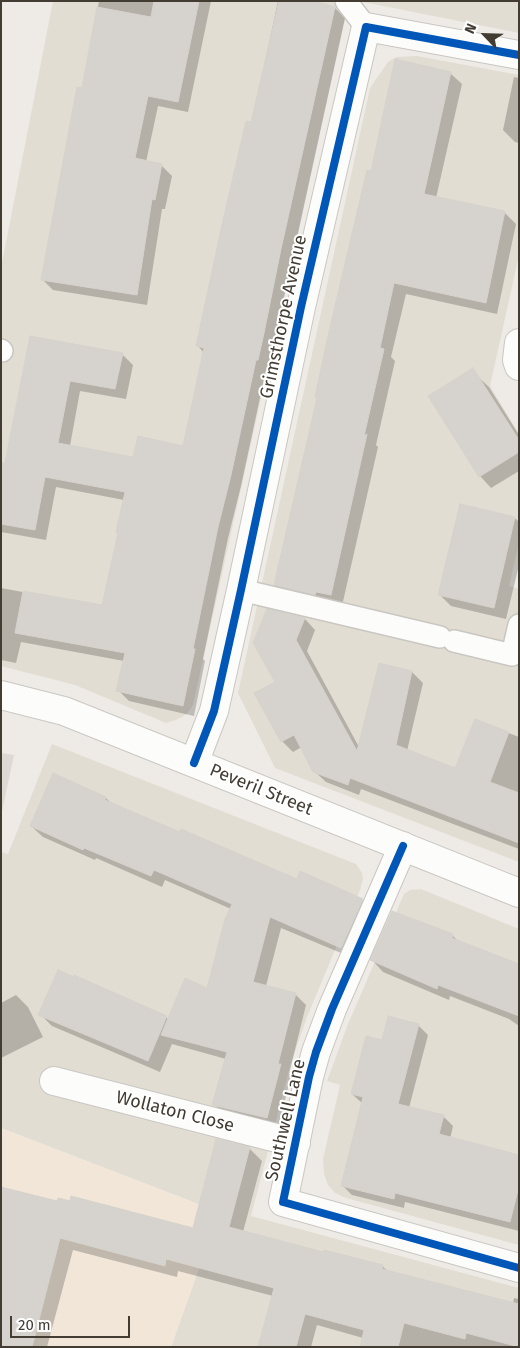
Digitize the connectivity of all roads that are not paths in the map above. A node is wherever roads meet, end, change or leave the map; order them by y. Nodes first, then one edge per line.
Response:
1 (346, 1) edge
2 (366, 27) junction
3 (519, 55) edge
4 (519, 343) edge
5 (519, 366) edge
6 (242, 590) junction
7 (519, 625) edge
8 (1, 695) edge
9 (194, 763) junction
10 (403, 846) junction
11 (519, 893) edge
12 (54, 1081) dead end
13 (296, 1143) junction
14 (519, 1268) edge

1 - 2 lane
2 - 3 street
2 - 6 street, Grimsthorpe Avenue
4 - 5 street
6 - 7 lane
6 - 9 street, Grimsthorpe Avenue
8 - 9 street, Peveril Street
9 - 10 street, Peveril Street
10 - 11 street, Peveril Street
10 - 13 street, Southwell Lane
12 - 13 street, Wollaton Close
13 - 14 street, Southwell Lane

